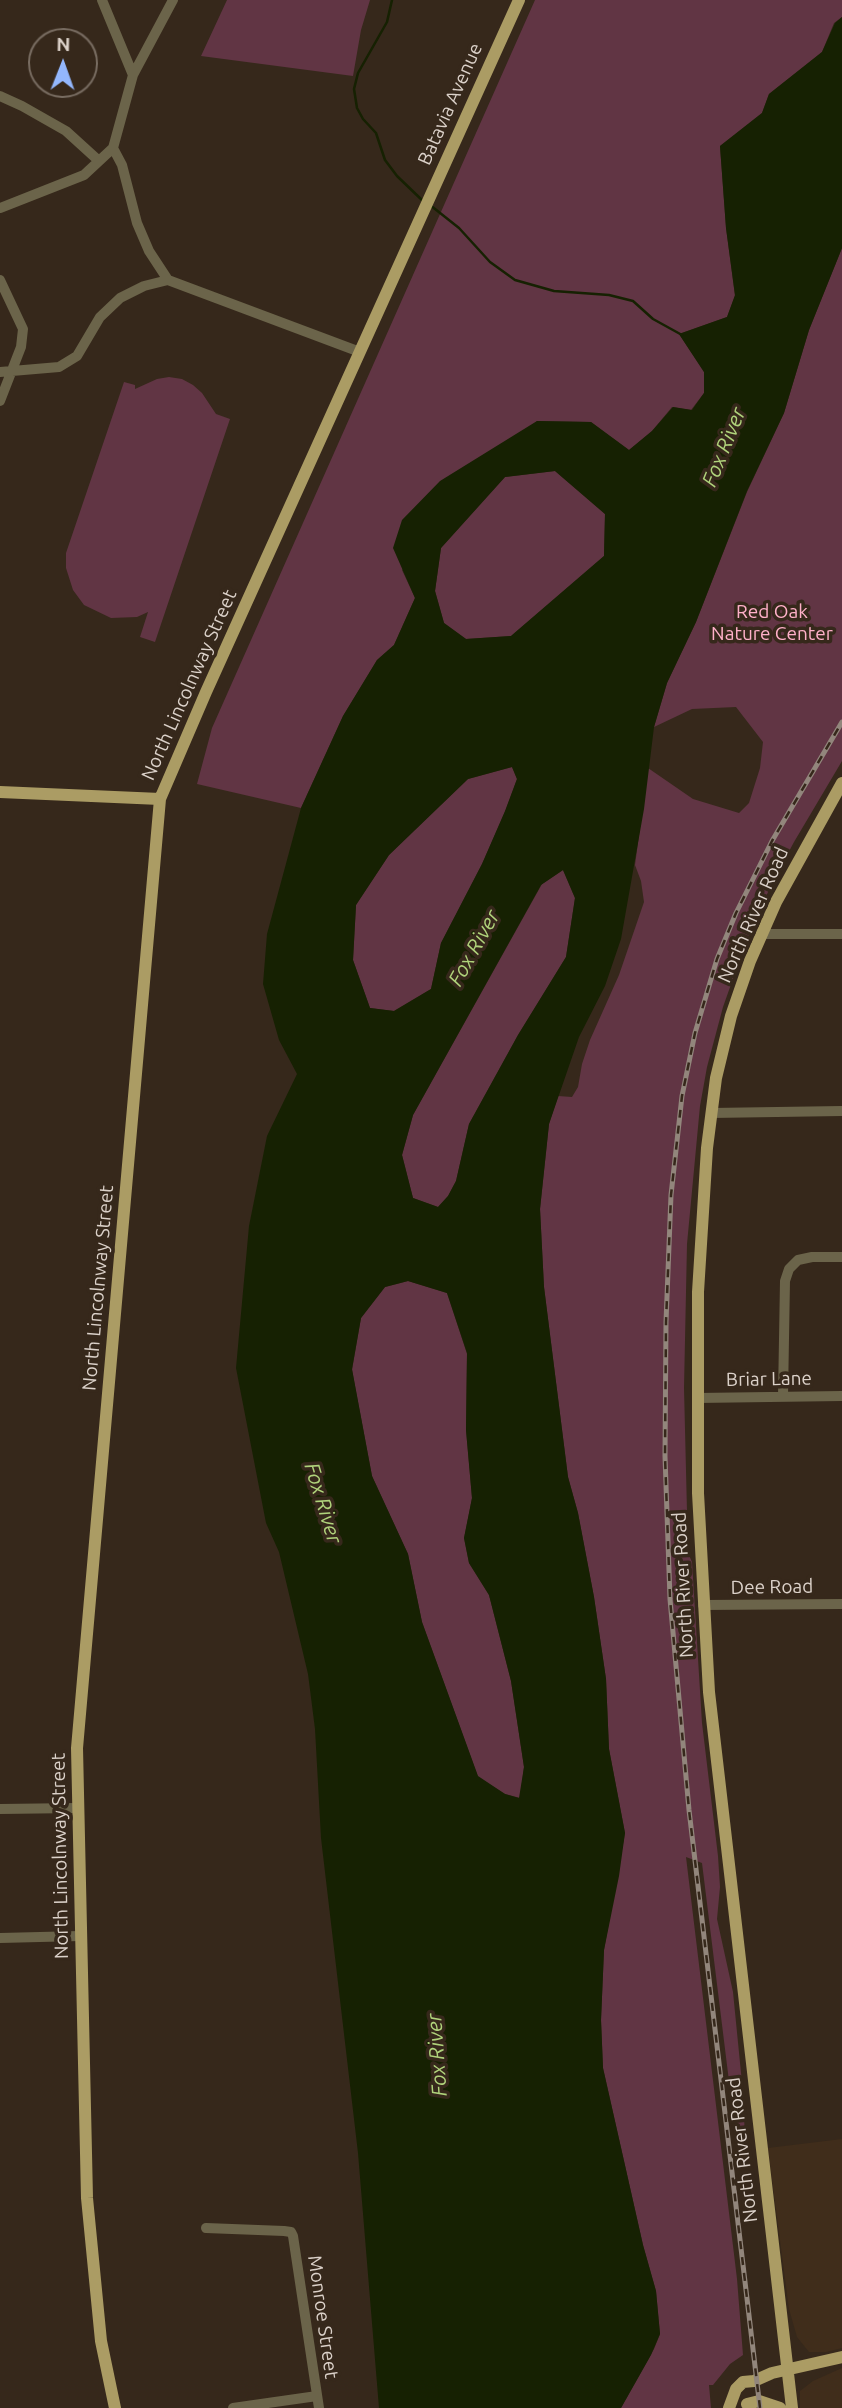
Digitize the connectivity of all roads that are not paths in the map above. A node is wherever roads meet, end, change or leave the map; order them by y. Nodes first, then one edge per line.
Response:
1 (102, 0) edge
2 (173, 0) edge
3 (519, 0) edge
4 (133, 75) junction
5 (0, 96) edge
6 (113, 148) junction
7 (99, 161) junction
8 (0, 208) edge
9 (417, 225) joint
10 (168, 280) junction
11 (0, 281) edge
12 (360, 352) junction
13 (5, 372) edge
14 (0, 401) edge
15 (840, 789) edge
16 (0, 792) edge
17 (160, 799) junction
18 (761, 934) junction
19 (842, 934) edge
20 (842, 1111) edge
21 (711, 1112) junction
22 (842, 1256) edge
23 (783, 1396) junction
24 (842, 1396) edge
25 (697, 1398) junction
26 (842, 1604) edge
27 (703, 1605) junction
28 (77, 1808) junction
29 (0, 1809) edge
30 (80, 1936) junction
31 (0, 1938) edge
32 (206, 2228) dead end
33 (842, 2357) edge
34 (789, 2370) junction
35 (754, 2381) junction
36 (317, 2396) junction
37 (746, 2406) edge
38 (115, 2408) edge
39 (233, 2408) edge
40 (319, 2408) edge
41 (729, 2408) edge
42 (780, 2408) edge
43 (792, 2408) edge

1 - 4 street
2 - 4 street
3 - 9 main road, Batavia Avenue
4 - 6 street
5 - 7 street
6 - 7 street
6 - 10 street
7 - 8 street
9 - 12 main road, North Lincolnway Street
10 - 12 street
10 - 13 street
11 - 13 street
12 - 17 main road, North Lincolnway Street
13 - 14 street
15 - 18 main road, North River Road
16 - 17 main road
17 - 28 main road, North Lincolnway Street
18 - 19 street
18 - 21 main road, North River Road
20 - 21 street
21 - 25 main road, North River Road
22 - 23 street
23 - 24 street, Briar Lane
23 - 25 street, Briar Lane
25 - 27 main road, North River Road
26 - 27 street, Dee Road
27 - 34 main road, North River Road
28 - 29 street
28 - 30 main road, North Lincolnway Street
30 - 31 street
30 - 38 main road, North Lincolnway Street
32 - 36 street, Monroe Street
33 - 34 main road
34 - 35 main road
34 - 43 main road, North River Road
35 - 37 main road
35 - 41 main road
36 - 39 street
36 - 40 street, Monroe Street
37 - 42 main road

